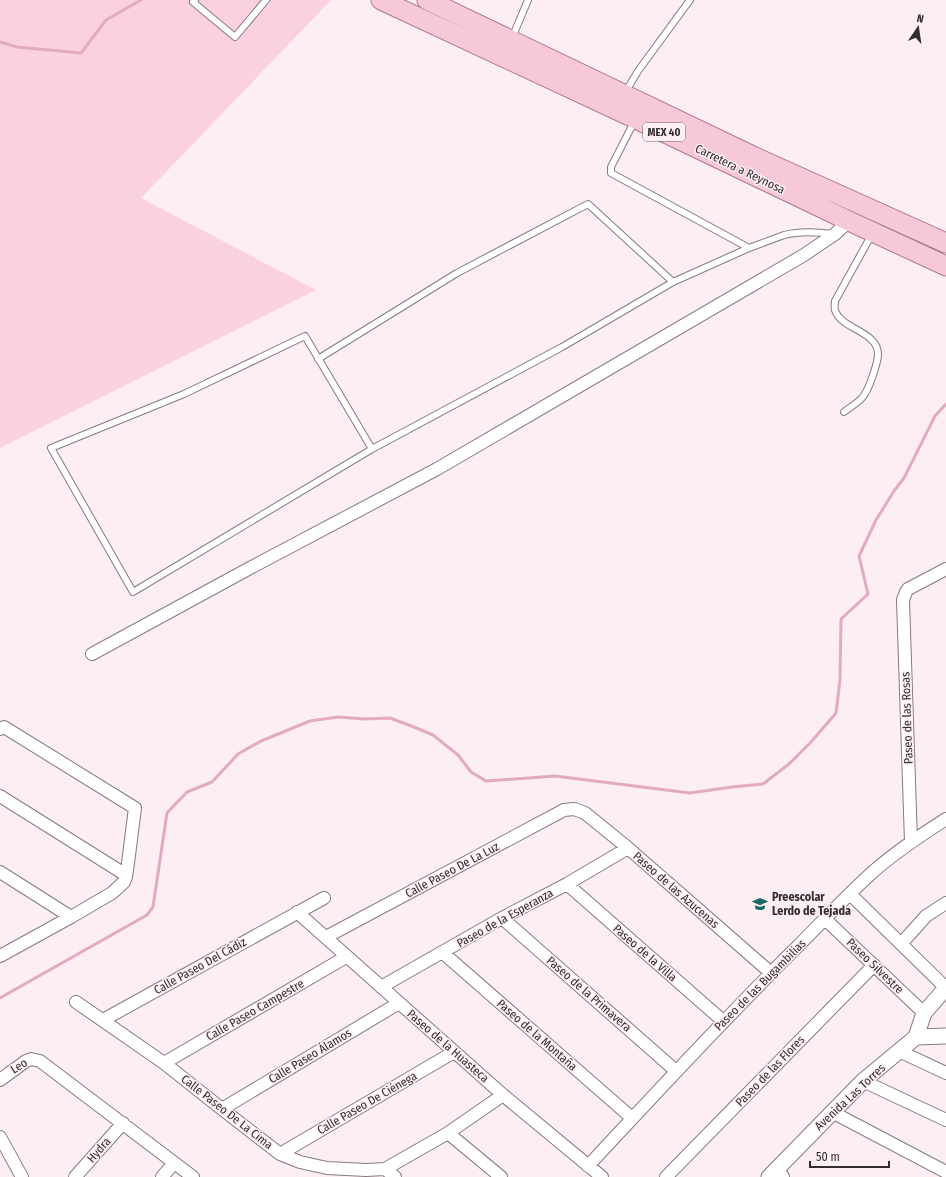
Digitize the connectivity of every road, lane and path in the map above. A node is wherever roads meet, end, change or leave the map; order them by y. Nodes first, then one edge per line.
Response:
1 (195, 0) edge
2 (266, 0) edge
3 (381, 0) edge
4 (528, 0) edge
5 (690, 0) edge
6 (437, 2) edge
7 (511, 41) junction
8 (624, 94) junction
9 (636, 119) junction
10 (755, 157) junction
11 (849, 221) junction
12 (873, 232) junction
13 (835, 234) junction
14 (946, 243) edge
15 (749, 248) junction
16 (946, 266) edge
17 (673, 282) junction
18 (318, 358) junction
19 (844, 412) dead end
20 (372, 449) junction
21 (946, 569) edge
22 (92, 654) dead end
23 (0, 729) edge
24 (0, 796) edge
25 (580, 811) joint
26 (946, 819) edge
27 (911, 842) junction
28 (628, 848) junction
29 (0, 872) edge
30 (126, 875) junction
31 (567, 884) junction
32 (850, 894) junction
33 (324, 898) dead end
34 (946, 903) edge
35 (297, 912) junction
36 (71, 917) junction
37 (502, 918) junction
38 (825, 919) junction
39 (326, 937) junction
40 (901, 944) junction
41 (2, 952) edge
42 (442, 952) junction
43 (346, 957) junction
44 (874, 965) junction
45 (771, 973) junction
46 (381, 987) junction
47 (946, 988) edge
48 (76, 1002) dead end
49 (399, 1003) junction
50 (924, 1013) junction
51 (103, 1020) junction
52 (723, 1022) junction
53 (946, 1036) edge
54 (916, 1037) junction
55 (899, 1051) junction
56 (454, 1052) junction
57 (164, 1063) junction
58 (676, 1070) junction
59 (946, 1073) edge
60 (0, 1080) edge
61 (863, 1081) junction
62 (503, 1095) junction
63 (222, 1109) junction
64 (832, 1112) junction
65 (632, 1118) junction
66 (946, 1120) edge
67 (123, 1123) junction
68 (448, 1133) junction
69 (0, 1137) edge
70 (280, 1154) junction
71 (174, 1163) junction
72 (588, 1166) junction
73 (384, 1169) junction
74 (946, 1172) edge
75 (777, 1174) edge
76 (22, 1177) edge
77 (75, 1177) edge
78 (162, 1177) edge
79 (193, 1177) edge
80 (395, 1177) edge
81 (501, 1177) edge
82 (602, 1177) edge
83 (666, 1177) edge

1 - 2 lane
3 - 9 main road, Carretera a Reynosa / MEX 40
4 - 7 lane
5 - 8 lane
6 - 7 main road, Carretera a Reynosa / MEX 40
7 - 8 main road, Carretera a Reynosa / MEX 40
8 - 10 main road, Carretera a Reynosa / MEX 40
9 - 10 main road
9 - 11 main road, Carretera a Reynosa / MEX 40
9 - 15 lane
10 - 14 main road, Carretera a Reynosa / MEX 40
11 - 12 main road, Carretera a Reynosa / MEX 40
11 - 13 street
12 - 16 main road, Carretera a Reynosa / MEX 40
12 - 19 lane
13 - 15 lane
13 - 22 street
15 - 17 lane
17 - 18 lane
17 - 20 lane
18 - 20 lane
18 - 20 lane
21 - 27 street, Paseo de las Rosas
23 - 30 street
24 - 30 street
25 - 28 street, Paseo de las Azucenas
25 - 39 street, Calle Paseo De La Luz
26 - 27 street, Paseo de las Bugambilias
27 - 32 street, Paseo de las Bugambilias
28 - 31 street, Paseo de la Esperanza
28 - 45 street, Paseo de las Azucenas
29 - 36 street
30 - 36 street
31 - 37 street, Paseo de la Esperanza
31 - 52 street, Paseo de la Villa
32 - 38 street, Paseo de las Bugambilias
32 - 40 street
33 - 35 street, Calle Paseo Del Cádiz
34 - 40 street
35 - 39 street, Paseo de la Huasteca
35 - 51 street, Calle Paseo Del Cádiz
36 - 41 street
37 - 42 street, Paseo de la Esperanza
37 - 58 street, Paseo de la Primavera
38 - 44 street, Paseo Silvestre
38 - 45 street, Paseo de las Bugambilias
39 - 43 street, Paseo de la Huasteca
40 - 47 street
42 - 46 street, Paseo de la Esperanza
42 - 65 street, Paseo de la Montaña
43 - 46 street, Paseo de la Huasteca
43 - 57 street, Calle Paseo Campestre
44 - 50 street, Paseo Silvestre
44 - 83 street, Paseo de las Flores
45 - 52 street, Paseo de las Bugambilias
46 - 49 street, Paseo de la Huasteca
47 - 50 street
48 - 51 street, Calle Paseo De La Cima
49 - 56 street, Paseo de la Huasteca
49 - 63 street, Calle Paseo Álamos
50 - 54 street
51 - 57 street, Calle Paseo De La Cima
52 - 58 street, Paseo de las Bugambilias
53 - 54 street
54 - 55 street, Avenida Las Torres
55 - 59 street
55 - 61 street, Avenida Las Torres
56 - 62 street, Paseo de la Huasteca
56 - 70 street, Calle Paseo De Ciénega
57 - 63 street, Calle Paseo De La Cima
58 - 65 street, Paseo de las Bugambilias
60 - 67 street, Leo
61 - 64 street, Avenida Las Torres
61 - 66 street
62 - 68 street
62 - 72 street, Paseo de la Huasteca
63 - 70 street, Calle Paseo De La Cima
64 - 74 street
64 - 75 street, Avenida Las Torres
65 - 72 street, Paseo de las Bugambilias
67 - 71 street
67 - 77 street, Hydra
68 - 73 street
68 - 81 street
69 - 76 street
70 - 73 street, Calle Paseo De La Cima
71 - 78 street
71 - 79 street
72 - 82 street, Paseo de la Huasteca
73 - 80 street

